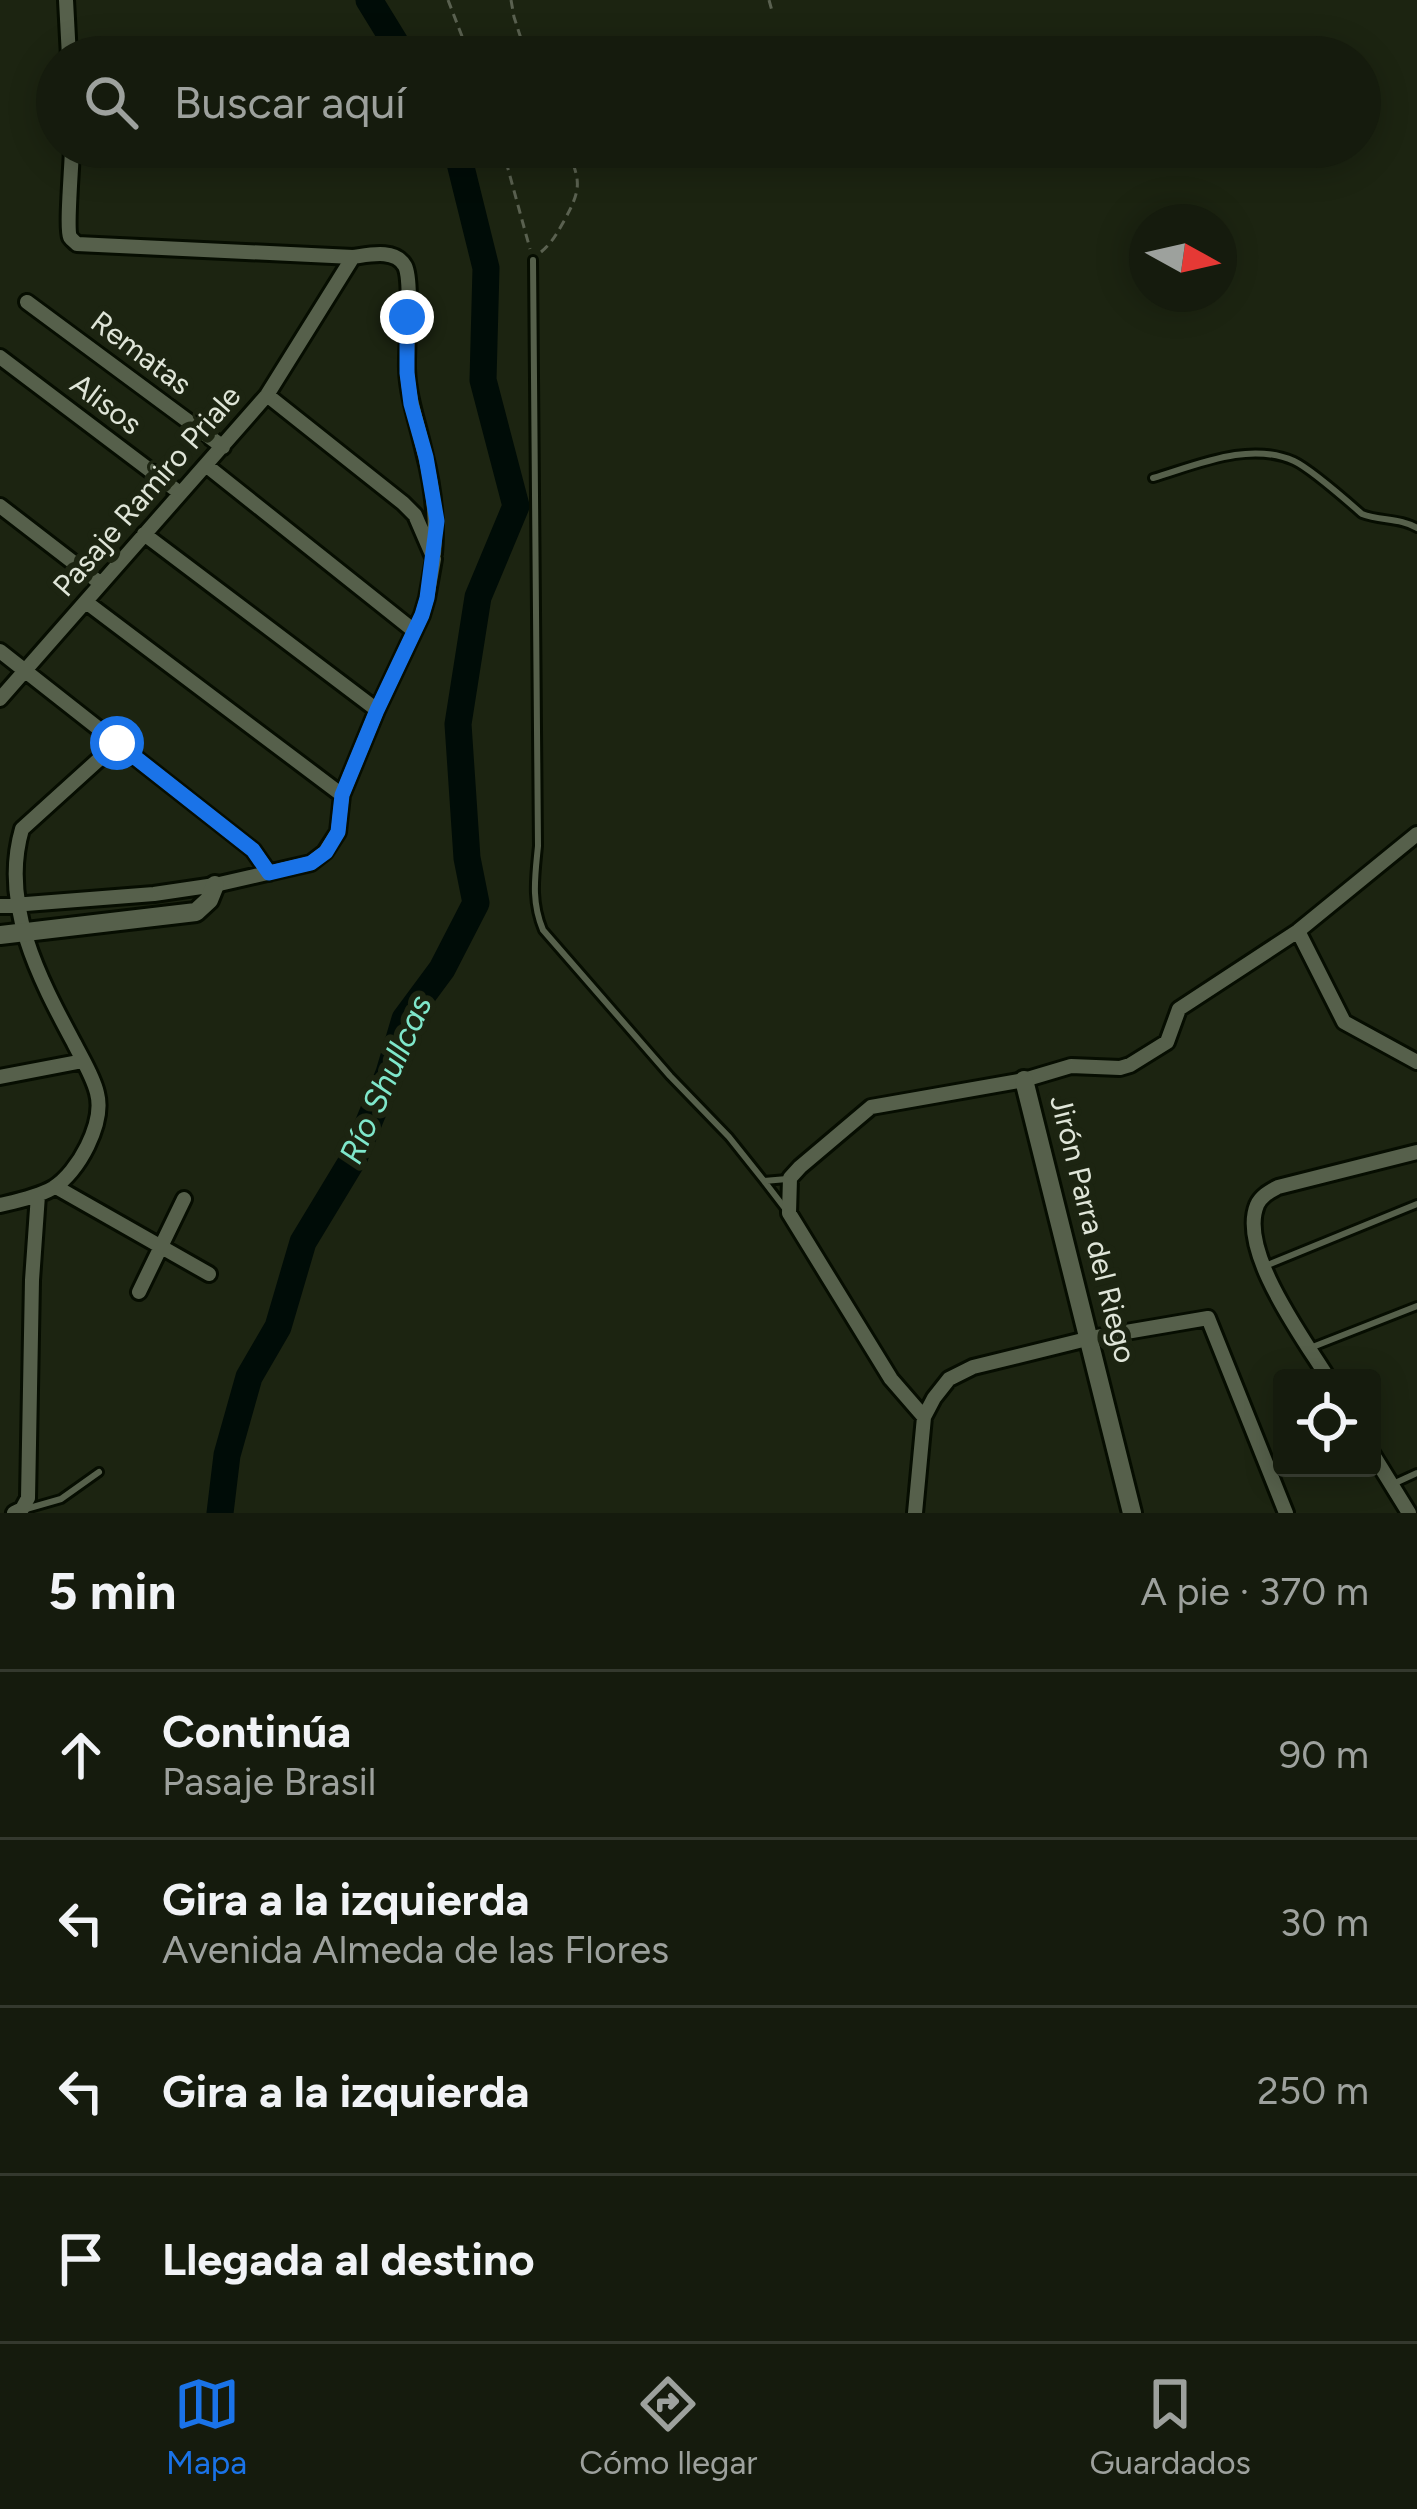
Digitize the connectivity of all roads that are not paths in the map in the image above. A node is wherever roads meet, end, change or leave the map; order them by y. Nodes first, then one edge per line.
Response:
1 (66, 0) edge
2 (68, 36) edge
3 (72, 168) edge
4 (353, 256) junction
5 (533, 260) road end
6 (27, 302) dead end
7 (0, 357) edge
8 (267, 395) junction
9 (223, 447) junction
10 (207, 466) junction
11 (1153, 478) dead end
12 (180, 493) junction
13 (0, 506) edge
14 (1417, 528) edge
15 (144, 535) junction
16 (434, 559) junction
17 (100, 583) junction
18 (86, 602) junction
19 (413, 630) junction
20 (0, 651) edge
21 (24, 670) junction
22 (0, 699) edge
23 (377, 710) junction
24 (117, 743) junction
25 (342, 795) junction
26 (1417, 834) edge
27 (269, 873) junction
28 (215, 885) junction
29 (7, 906) edge
30 (1298, 931) junction
31 (8, 933) edge
32 (83, 1060) junction
33 (1417, 1062) edge
34 (0, 1077) edge
35 (1024, 1080) junction
36 (1417, 1152) edge
37 (790, 1178) junction
38 (764, 1180) junction
39 (56, 1187) junction
40 (38, 1195) junction
41 (184, 1199) dead end
42 (1417, 1204) edge
43 (0, 1205) edge
44 (789, 1214) junction
45 (162, 1247) junction
46 (1263, 1267) junction
47 (209, 1274) dead end
48 (139, 1292) dead end
49 (1417, 1306) edge
50 (1090, 1338) junction
51 (1310, 1348) junction
52 (1323, 1369) edge
53 (924, 1417) junction
54 (1381, 1468) edge
55 (99, 1472) dead end
56 (1417, 1473) edge
57 (1391, 1485) junction
58 (21, 1507) edge
59 (915, 1513) edge
60 (1132, 1513) edge
61 (1286, 1513) edge
62 (1409, 1513) edge

1 - 2 street
3 - 4 street
4 - 8 street
4 - 16 street
5 - 38 lane
6 - 9 street, Rematas
7 - 12 street, Alisos
8 - 9 street, Pasaje Ramiro Priale
8 - 16 street, Pasaje Ramiro Priale
9 - 10 street, Pasaje Ramiro Priale
10 - 12 street, Pasaje Ramiro Priale
10 - 19 street
11 - 14 lane
12 - 15 street, Pasaje Ramiro Priale
13 - 17 street
15 - 17 street, Pasaje Ramiro Priale
15 - 23 street
16 - 19 street
17 - 18 street, Pasaje Ramiro Priale
18 - 21 street, Pasaje Ramiro Priale
18 - 25 street
19 - 23 street
20 - 21 street
21 - 22 street, Pasaje Ramiro Priale
21 - 24 street
23 - 25 street
24 - 27 street
24 - 29 street
25 - 27 street
26 - 30 street, Jirón Parra del Riego
27 - 28 street
28 - 29 street
28 - 31 street
29 - 31 street
30 - 33 street
30 - 35 street, Jirón Parra del Riego
31 - 32 street
32 - 34 street
32 - 39 street
35 - 37 street
35 - 50 street, Jirón Parra del Riego
36 - 46 street
37 - 38 lane
37 - 44 street
38 - 44 lane
39 - 40 street
39 - 45 street
40 - 43 street
40 - 58 street
41 - 45 street
42 - 46 lane
44 - 53 street
45 - 47 street
45 - 48 street
46 - 51 street
49 - 51 lane
50 - 53 street
50 - 60 street, Jirón Parra del Riego
50 - 61 street
51 - 52 street
53 - 59 street
54 - 57 street
55 - 58 lane
56 - 57 lane
57 - 62 street

